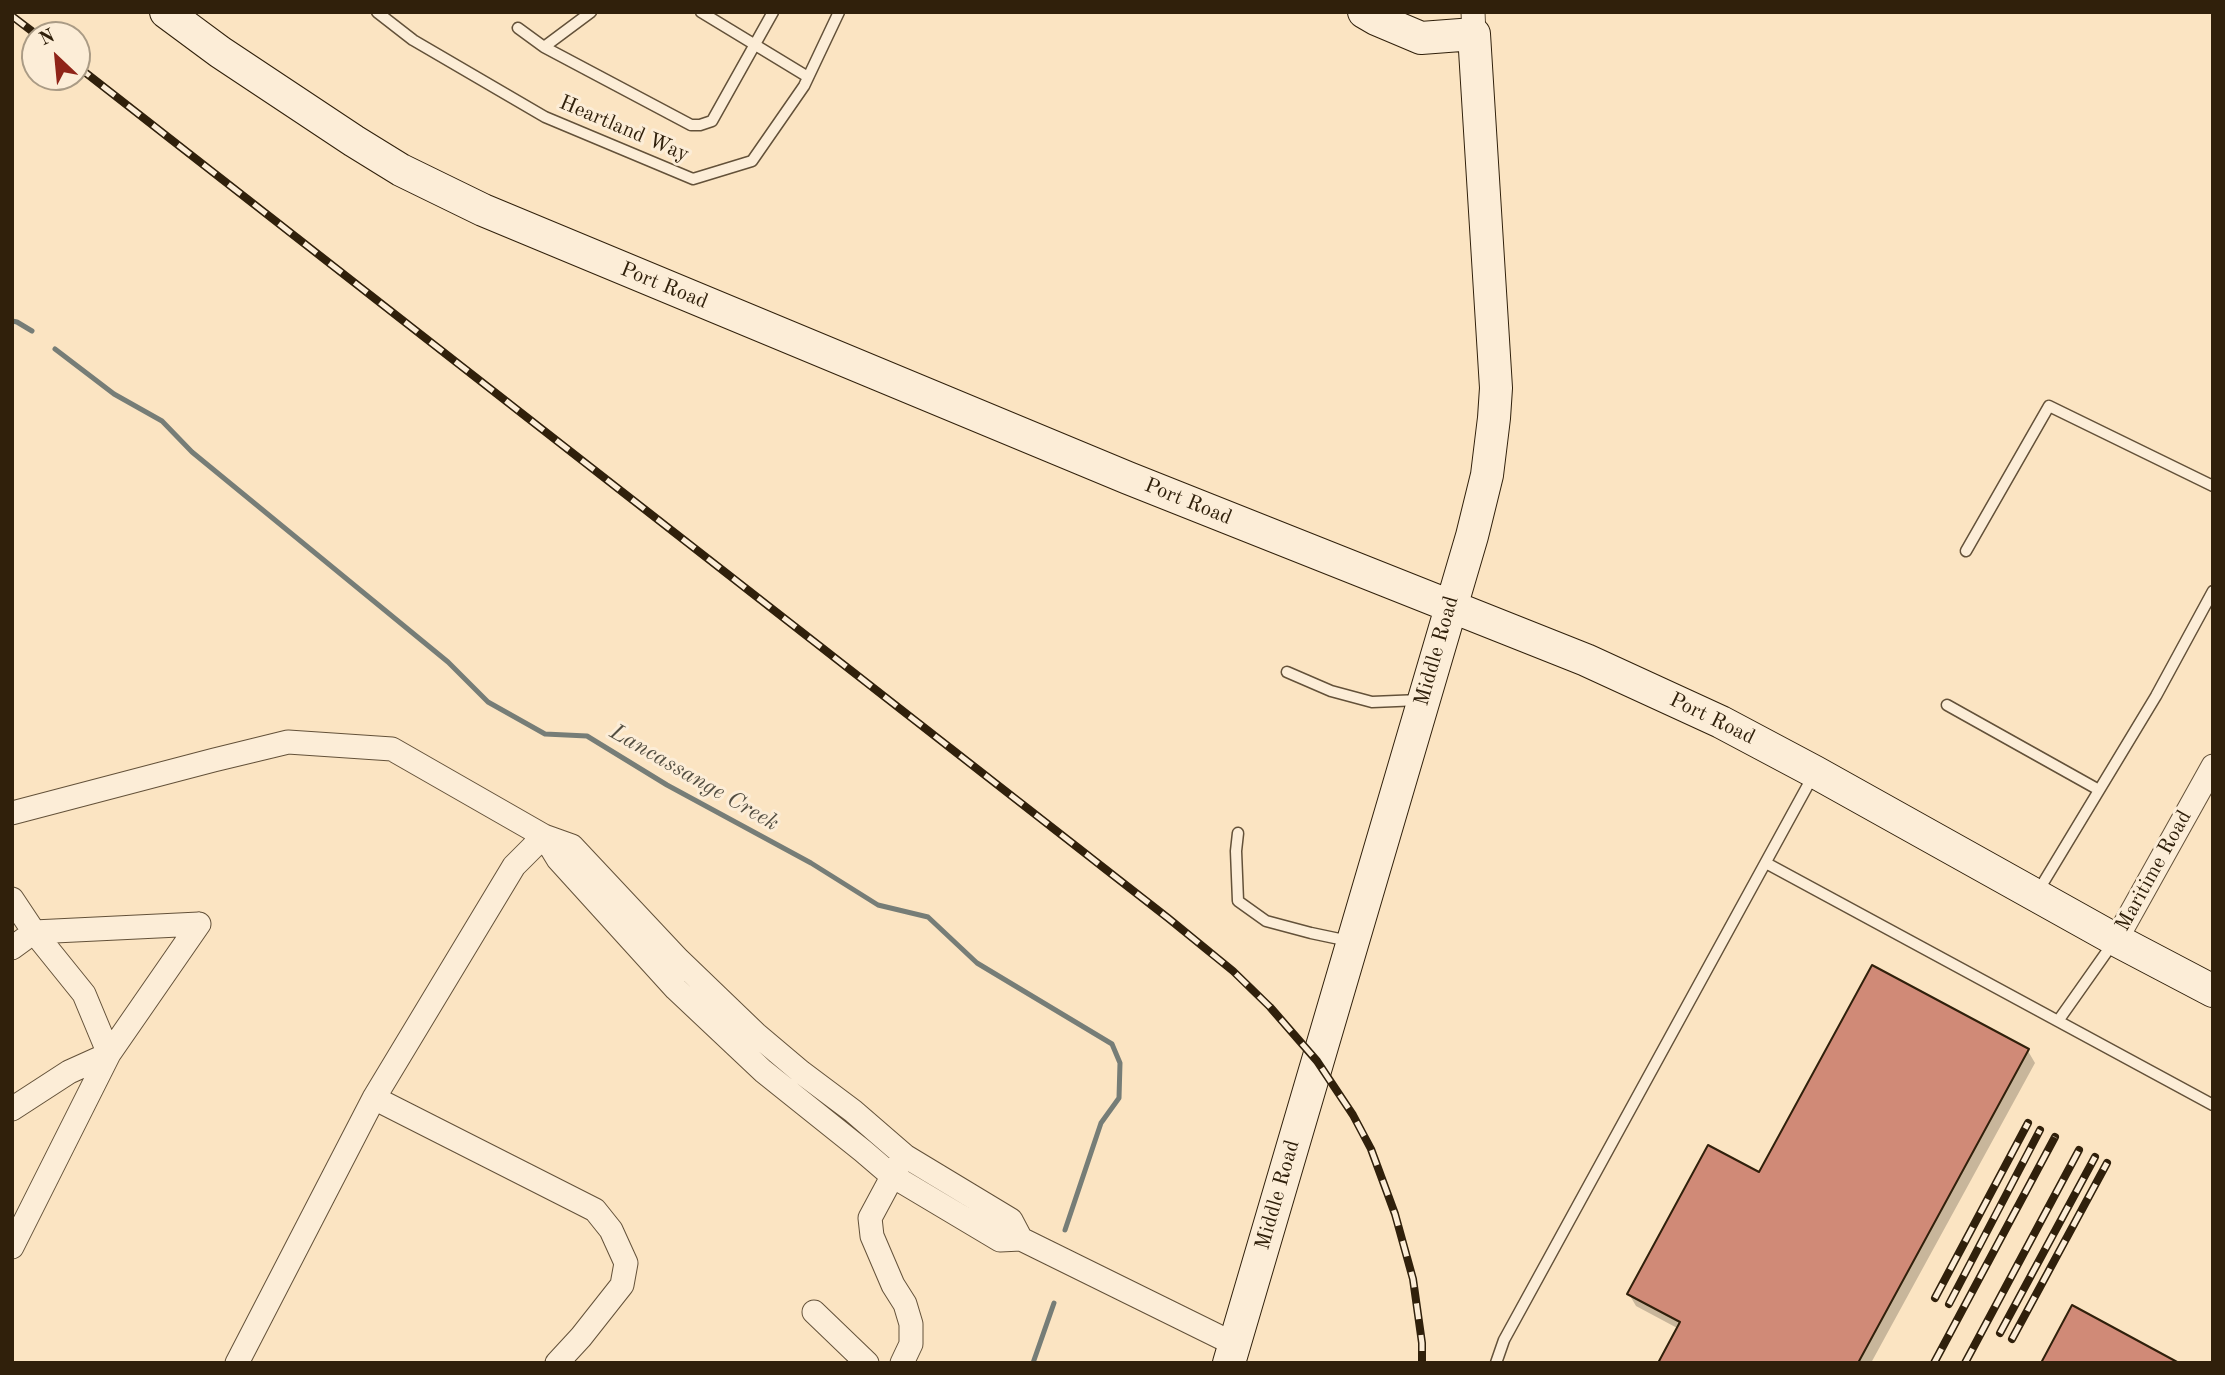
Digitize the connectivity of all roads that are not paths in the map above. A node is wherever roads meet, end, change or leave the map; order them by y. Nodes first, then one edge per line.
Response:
1 (166, 12) edge
2 (376, 12) edge
3 (591, 12) edge
4 (701, 12) edge
5 (773, 12) edge
6 (839, 12) edge
7 (1364, 12) edge
8 (1474, 23) edge
9 (518, 28) dead end
10 (756, 46) junction
11 (544, 47) junction
12 (808, 77) junction
13 (2213, 486) edge
14 (1966, 551) dead end
15 (2213, 591) edge
16 (1451, 606) junction
17 (1287, 671) dead end
18 (1423, 700) junction
19 (1947, 705) dead end
20 (2213, 766) edge
21 (1815, 772) junction
22 (2099, 790) junction
23 (12, 813) edge
24 (1238, 833) dead end
25 (544, 836) junction
26 (1766, 863) junction
27 (2035, 895) junction
28 (12, 898) edge
29 (34, 932) junction
30 (2116, 940) junction
31 (1352, 941) junction
32 (12, 948) edge
33 (2213, 991) edge
34 (2058, 1021) junction
35 (109, 1055) junction
36 (374, 1098) junction
37 (2213, 1105) edge
38 (12, 1109) edge
39 (905, 1156) junction
40 (891, 1175) junction
41 (14, 1239) edge
42 (1021, 1239) junction
43 (814, 1312) dead end
44 (1232, 1354) edge
45 (237, 1363) edge
46 (557, 1363) edge
47 (867, 1363) edge
48 (902, 1363) edge
49 (1496, 1363) edge

1 - 16 main road, Port Road
2 - 12 lane, Heartland Way
3 - 11 lane
4 - 10 lane
5 - 10 lane
6 - 12 lane, Heartland Way
7 - 8 main road, Middle Road
8 - 16 main road, Middle Road
9 - 11 lane
10 - 11 lane
10 - 12 lane
13 - 14 lane
15 - 22 lane
16 - 18 main road, Middle Road
16 - 21 main road, Port Road
17 - 18 lane
18 - 31 main road, Middle Road
19 - 22 lane
20 - 30 street, Maritime Road
21 - 26 lane
21 - 27 main road, Port Road
22 - 27 lane
23 - 25 street
24 - 31 lane
25 - 36 street
25 - 39 street
25 - 40 street
26 - 34 lane
26 - 49 lane
27 - 30 main road, Port Road
28 - 29 street
29 - 32 street
29 - 35 street
29 - 35 street
30 - 33 main road, Port Road
30 - 34 lane
31 - 44 main road, Middle Road
34 - 37 lane
35 - 38 street
35 - 41 street
36 - 45 street
36 - 46 street
39 - 40 street
39 - 42 street
40 - 42 street
40 - 48 street
42 - 44 street
43 - 47 street

